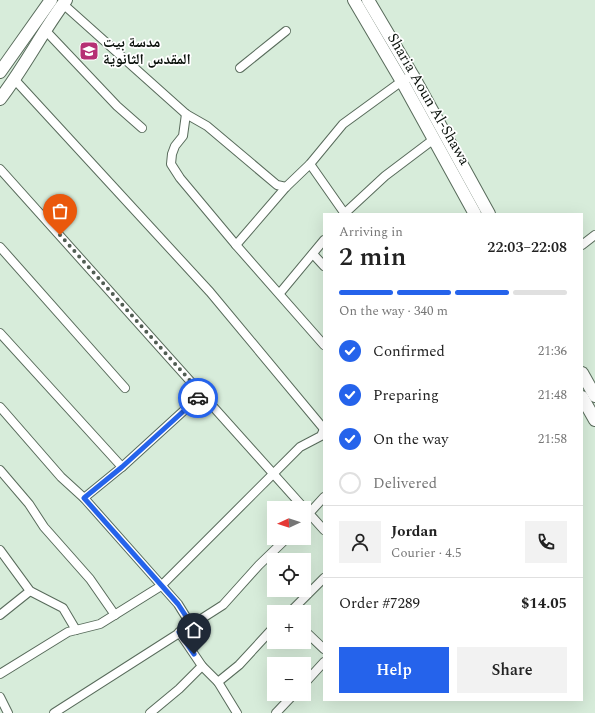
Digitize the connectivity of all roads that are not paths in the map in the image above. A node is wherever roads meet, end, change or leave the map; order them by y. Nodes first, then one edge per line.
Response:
1 (51, 0) edge
2 (354, 0) edge
3 (368, 0) edge
4 (65, 2) edge
5 (45, 30) junction
6 (286, 31) dead end
7 (240, 68) dead end
8 (0, 72) edge
9 (413, 76) junction
10 (15, 80) junction
11 (402, 81) junction
12 (0, 99) edge
13 (186, 114) junction
14 (142, 128) dead end
15 (434, 139) junction
16 (310, 164) junction
17 (0, 169) edge
18 (286, 187) junction
19 (344, 213) edge
20 (346, 213) edge
21 (475, 213) edge
22 (488, 213) edge
23 (595, 235) edge
24 (323, 241) edge
25 (583, 244) edge
26 (236, 245) junction
27 (0, 247) edge
28 (314, 254) junction
29 (323, 265) edge
30 (280, 293) junction
31 (0, 333) edge
32 (323, 344) edge
33 (583, 375) edge
34 (125, 388) dead end
35 (202, 394) junction
36 (595, 396) edge
37 (583, 402) edge
38 (0, 407) edge
39 (595, 420) edge
40 (323, 428) edge
41 (323, 431) edge
42 (122, 467) junction
43 (0, 470) edge
44 (272, 474) junction
45 (323, 497) edge
46 (84, 498) junction
47 (295, 501) edge
48 (311, 507) edge
49 (311, 518) edge
50 (323, 529) edge
51 (280, 545) edge
52 (0, 550) edge
53 (323, 579) edge
54 (161, 586) junction
55 (30, 591) junction
56 (297, 605) edge
57 (0, 614) edge
58 (115, 615) junction
59 (191, 624) junction
60 (76, 630) junction
61 (179, 632) junction
62 (267, 635) edge
63 (311, 637) edge
64 (323, 648) edge
65 (323, 663) edge
66 (202, 666) junction
67 (0, 674) edge
68 (311, 676) edge
69 (218, 682) junction
70 (0, 697) edge
71 (287, 701) edge
72 (8, 713) edge
73 (54, 713) edge
74 (150, 713) edge
75 (237, 713) edge
76 (276, 713) edge

1 - 8 main road
2 - 11 main road, Sharia Aoun Al-Shawa
3 - 9 main road, Sharia Aoun Al-Shawa
4 - 5 main road
4 - 13 street
5 - 10 main road
5 - 14 street
6 - 7 street
9 - 11 street
9 - 22 main road, Sharia Aoun Al-Shawa
10 - 12 main road
10 - 40 street
11 - 15 main road, Sharia Aoun Al-Shawa
11 - 16 street
13 - 18 street
13 - 26 street
15 - 20 street
15 - 21 main road, Sharia Aoun Al-Shawa
16 - 18 street
16 - 19 street
17 - 35 street
18 - 26 street
23 - 25 street
24 - 28 street
26 - 30 street
27 - 34 street
28 - 29 street
28 - 30 street
30 - 32 street
31 - 42 street
33 - 36 main road
35 - 42 street
35 - 44 street
37 - 39 main road
38 - 46 street
41 - 44 street
42 - 46 street
43 - 58 street
44 - 47 street
44 - 54 street
45 - 48 street
46 - 54 street
49 - 50 street
51 - 59 street
52 - 55 street
53 - 56 street
54 - 58 street
54 - 59 street
55 - 57 street
55 - 60 street
58 - 60 street
59 - 61 street
60 - 67 street
61 - 66 street
61 - 73 street
62 - 69 street
63 - 64 street
65 - 68 street
66 - 69 street
66 - 74 street
69 - 75 street
70 - 72 street
71 - 76 street

